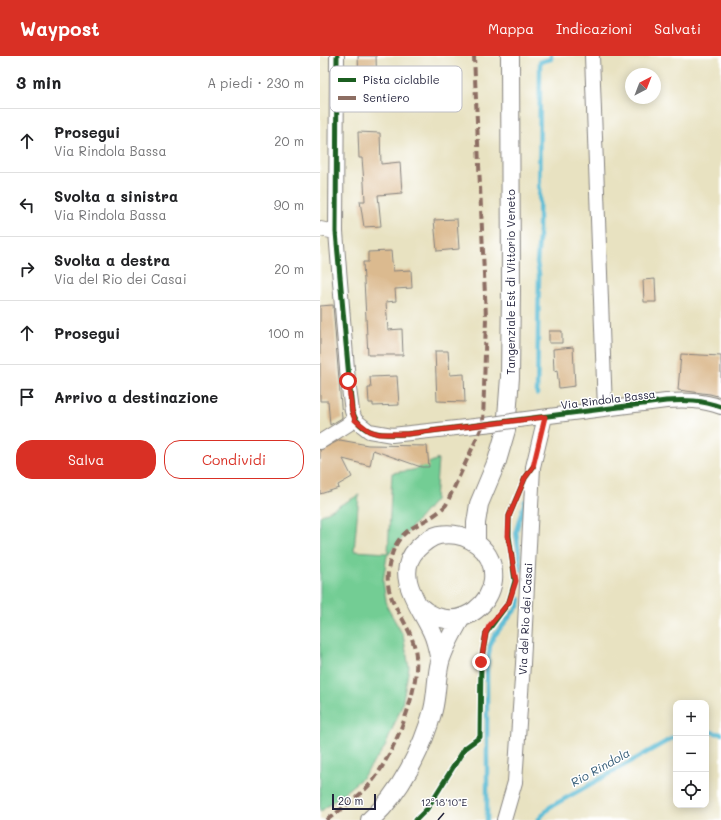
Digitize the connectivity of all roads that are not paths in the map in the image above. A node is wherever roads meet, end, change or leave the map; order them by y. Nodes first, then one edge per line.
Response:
1 (338, 56) edge
2 (510, 56) edge
3 (592, 56) edge
4 (338, 66) edge
5 (337, 112) edge
6 (320, 229) edge
7 (336, 232) junction
8 (721, 407) edge
9 (605, 409) junction
10 (545, 417) junction
11 (355, 420) junction
12 (320, 442) edge
13 (479, 504) junction
14 (452, 533) junction
15 (476, 542) junction
16 (418, 605) junction
17 (461, 618) junction
18 (440, 661) junction
19 (370, 820) edge
20 (504, 820) edge

1 - 4 street
2 - 13 main road, Tangenziale Est di Vittorio Veneto
3 - 9 street
5 - 7 street
6 - 7 street
7 - 11 street
8 - 9 street, Via Rindola Bassa
9 - 10 street, Via Rindola Bassa
10 - 11 street, Via Rindola Bassa, bridge
10 - 20 street, Via del Rio dei Casai
11 - 12 street
13 - 14 main road, Tangenziale Est di Vittorio Veneto
13 - 15 main road, Tangenziale Est di Vittorio Veneto
14 - 15 main road
14 - 16 main road
15 - 17 main road
16 - 17 main road
16 - 18 main road
17 - 18 main road
18 - 19 main road

